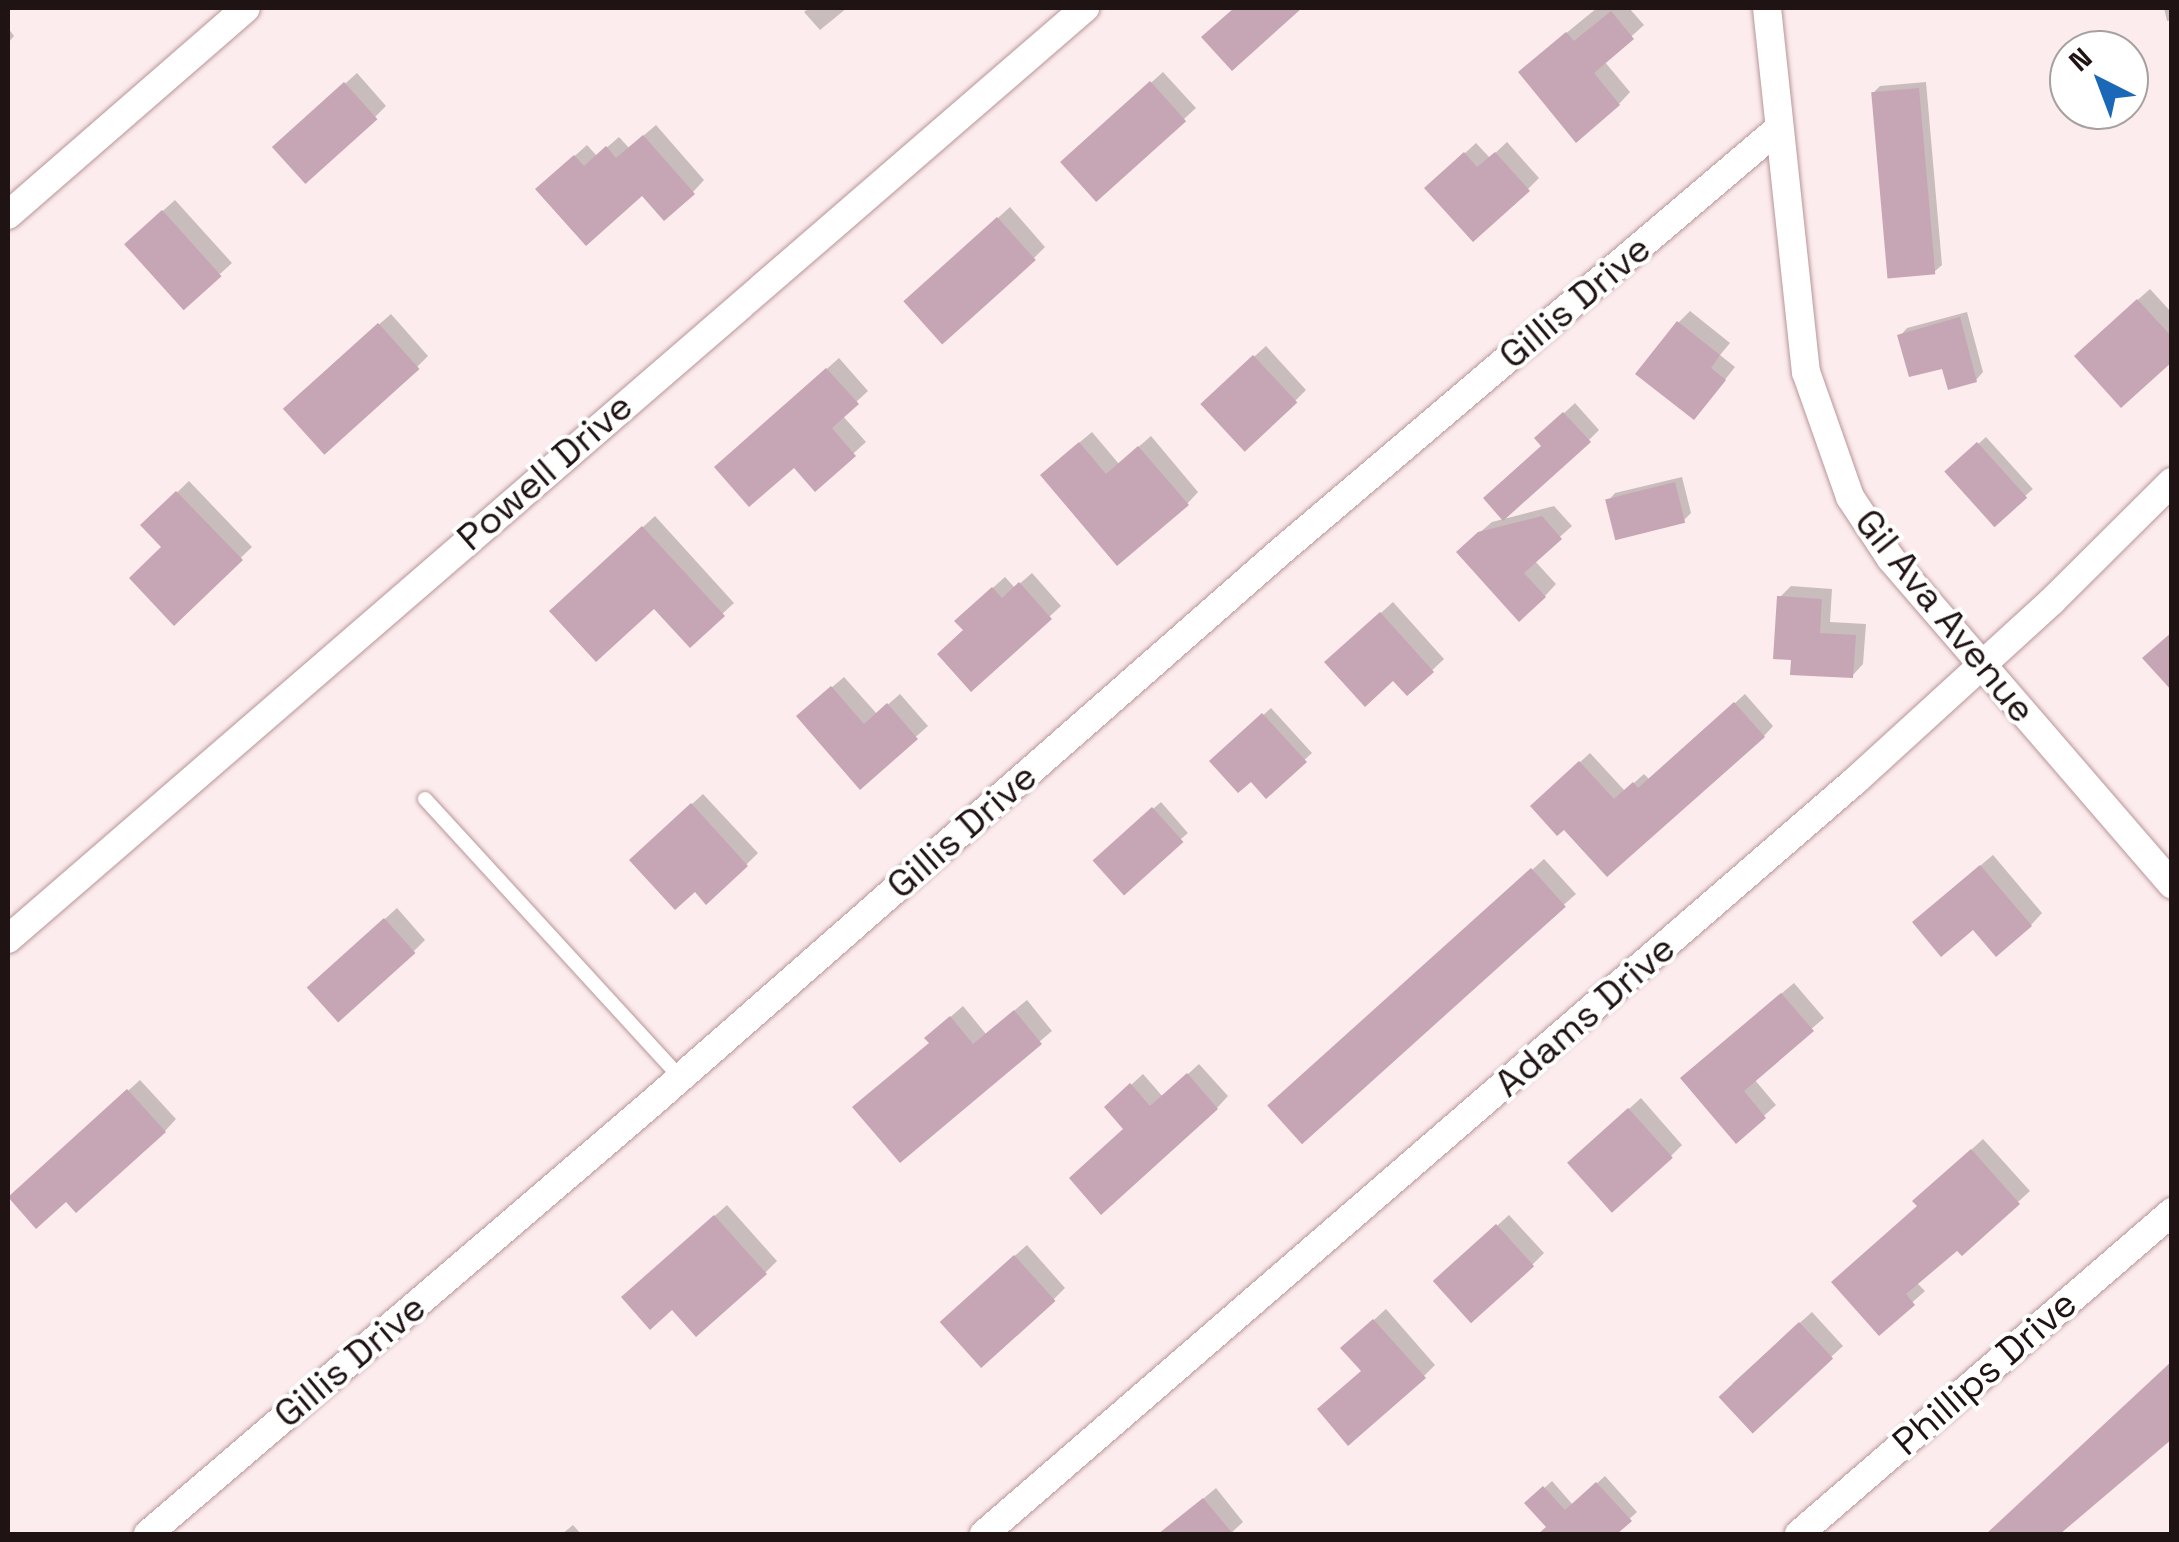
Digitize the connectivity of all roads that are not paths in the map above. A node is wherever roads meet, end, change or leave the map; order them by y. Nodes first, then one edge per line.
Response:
1 (246, 8) edge
2 (1085, 8) edge
3 (1767, 8) edge
4 (1778, 129) junction
5 (8, 215) edge
6 (2172, 482) edge
7 (1983, 665) junction
8 (425, 799) dead end
9 (2172, 884) edge
10 (8, 939) edge
11 (680, 1078) junction
12 (2172, 1212) edge
13 (148, 1534) edge
14 (984, 1534) edge
15 (1799, 1534) edge

1 - 5 street
2 - 10 street, Powell Drive
3 - 4 street, Gil Ava Avenue
4 - 7 street, Gil Ava Avenue
4 - 11 street, Gillis Drive
6 - 7 street, Adams Drive
7 - 9 street, Gil Ava Avenue
7 - 14 street, Adams Drive
8 - 11 lane
11 - 13 street, Gillis Drive
12 - 15 street, Phillips Drive

